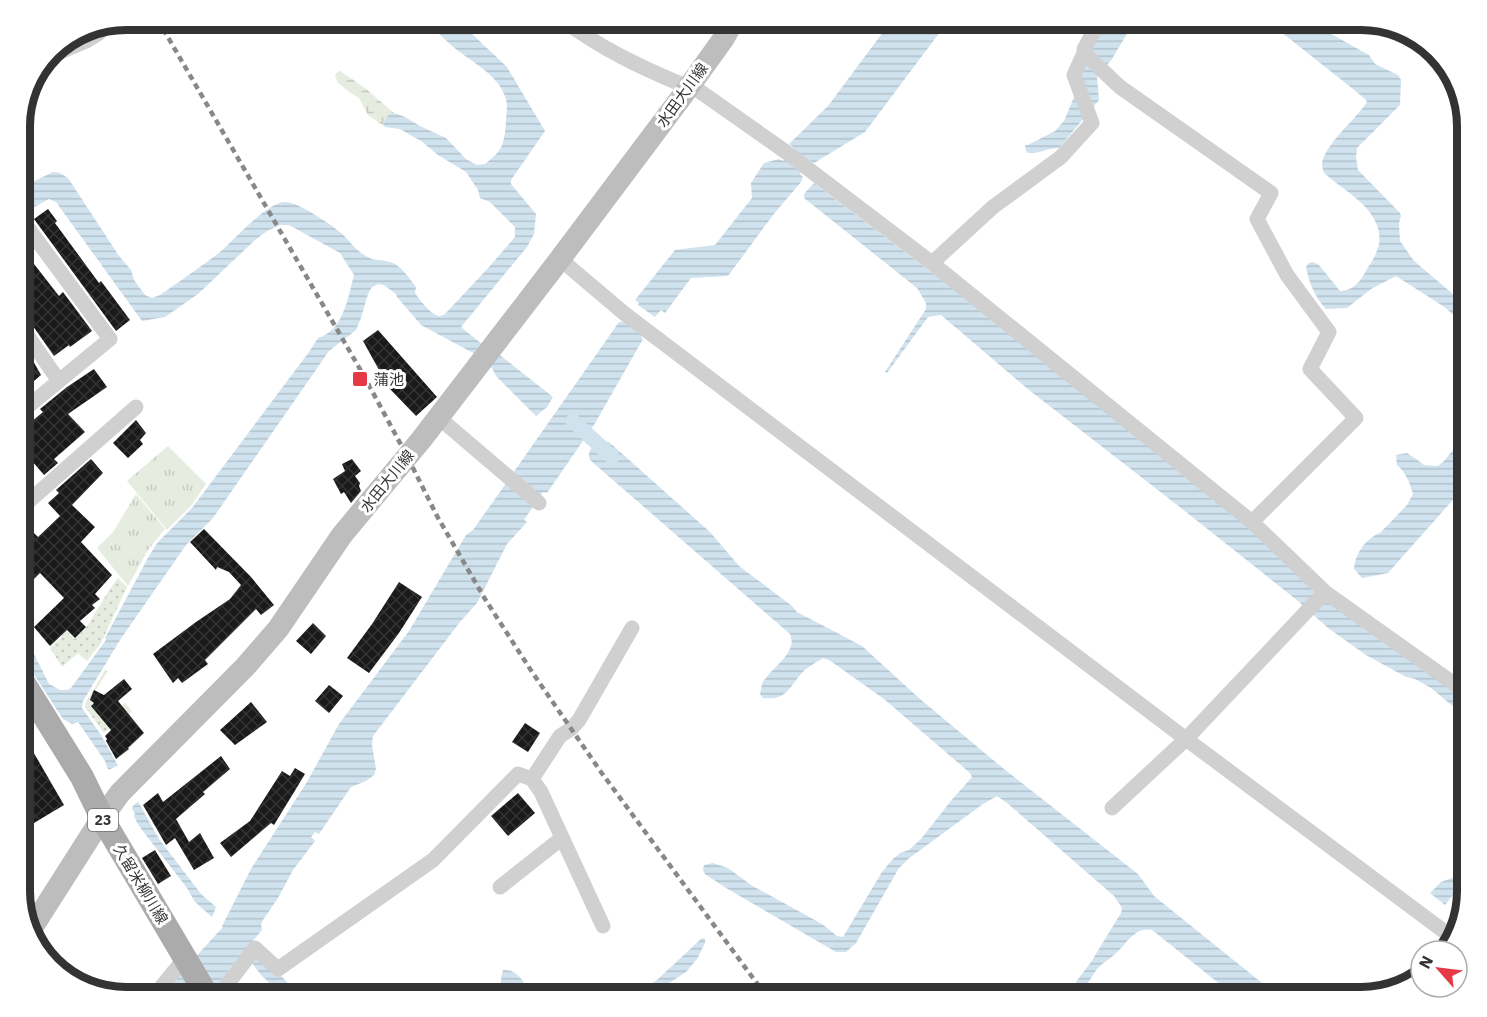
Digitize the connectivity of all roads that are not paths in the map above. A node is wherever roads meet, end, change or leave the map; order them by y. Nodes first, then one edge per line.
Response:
1 (576, 30) edge
2 (728, 30) edge
3 (1094, 30) edge
4 (96, 35) edge
5 (74, 46) edge
6 (1084, 53) junction
7 (689, 86) junction
8 (30, 231) edge
9 (560, 259) junction
10 (932, 263) junction
11 (30, 339) edge
12 (59, 381) junction
13 (30, 405) edge
14 (136, 406) dead end
15 (438, 417) junction
16 (30, 501) edge
17 (539, 503) dead end
18 (1252, 522) junction
19 (1325, 592) junction
20 (632, 628) dead end
21 (1457, 686) edge
22 (30, 693) edge
23 (1186, 739) junction
24 (532, 779) junction
25 (1112, 808) dead end
26 (102, 818) junction
27 (562, 838) junction
28 (500, 886) dead end
29 (35, 923) edge
30 (603, 926) dead end
31 (1447, 934) edge
32 (186, 960) junction
33 (163, 987) edge
34 (202, 987) edge
35 (225, 987) edge

1 - 7 street
2 - 7 main road, 水田大川線
3 - 6 street
4 - 5 street
6 - 10 street
6 - 18 street
7 - 9 main road, 水田大川線
7 - 10 street
8 - 12 street
9 - 15 main road, 水田大川線
9 - 23 street
10 - 18 street
11 - 12 street
12 - 13 street
14 - 16 street
15 - 17 street
15 - 26 main road, 水田大川線
18 - 19 street
19 - 21 street
19 - 23 street
20 - 24 street
22 - 26 main road, 久留米柳川線 / 23
23 - 25 street
23 - 31 street
24 - 27 street
24 - 35 street
26 - 29 main road, 水田大川線
26 - 32 main road, 久留米柳川線 / 23
27 - 28 street
27 - 30 street
32 - 33 street
32 - 34 main road, 久留米柳川線 / 23

